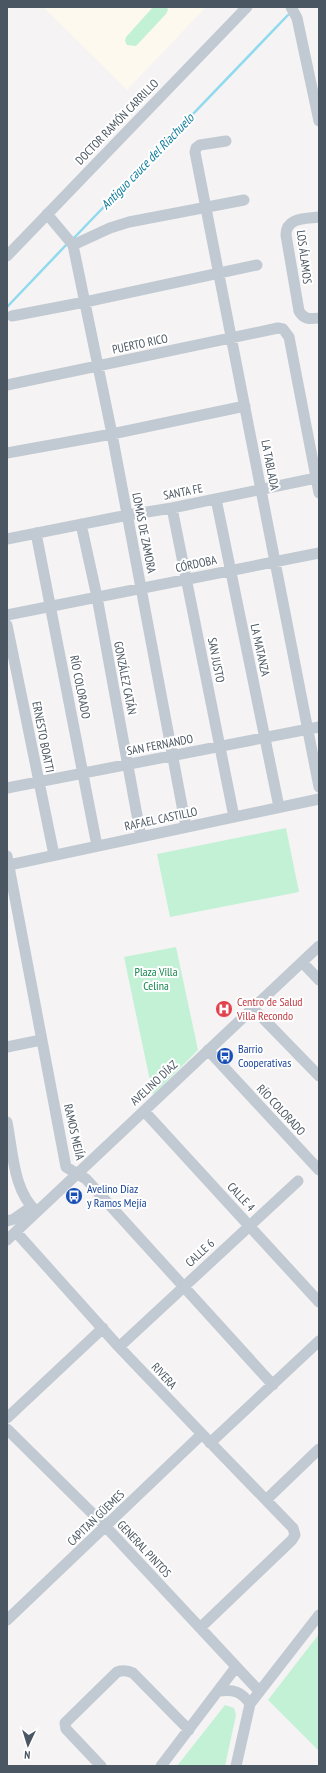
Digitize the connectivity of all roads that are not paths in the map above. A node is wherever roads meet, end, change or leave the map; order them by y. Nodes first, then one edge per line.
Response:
1 (248, 7) edge
2 (291, 7) edge
3 (319, 121) edge
4 (226, 141) dead end
5 (244, 200) dead end
6 (206, 208) junction
7 (47, 214) junction
8 (319, 217) edge
9 (71, 242) junction
10 (7, 256) edge
11 (257, 266) dead end
12 (219, 273) junction
13 (85, 302) junction
14 (12, 316) dead end
15 (314, 319) edge
16 (232, 338) junction
17 (98, 366) junction
18 (7, 385) edge
19 (245, 406) junction
20 (112, 434) junction
21 (7, 453) edge
22 (316, 478) junction
23 (261, 489) junction
24 (319, 493) edge
25 (216, 499) junction
26 (172, 508) junction
27 (128, 515) junction
28 (81, 524) junction
29 (36, 533) junction
30 (7, 539) edge
31 (319, 553) edge
32 (276, 561) junction
33 (230, 570) junction
34 (186, 580) junction
35 (141, 589) junction
36 (97, 597) junction
37 (51, 605) junction
38 (7, 615) edge
39 (7, 625) edge
40 (313, 728) edge
41 (265, 738) junction
42 (220, 746) junction
43 (172, 756) junction
44 (128, 764) junction
45 (83, 774) junction
46 (39, 783) junction
47 (319, 787) edge
48 (7, 788) edge
49 (319, 799) edge
50 (279, 807) junction
51 (234, 817) junction
52 (186, 827) junction
53 (141, 837) junction
54 (97, 846) junction
55 (54, 855) junction
56 (8, 866) edge
57 (319, 946) edge
58 (302, 962) junction
59 (319, 980) edge
60 (253, 1008) junction
61 (41, 1040) junction
62 (7, 1047) edge
63 (208, 1050) junction
64 (319, 1076) edge
65 (144, 1111) junction
66 (7, 1122) edge
67 (319, 1170) edge
68 (77, 1173) junction
69 (298, 1181) dead end
70 (34, 1210) junction
71 (7, 1221) edge
72 (249, 1225) junction
73 (16, 1232) junction
74 (7, 1240) edge
75 (184, 1286) junction
76 (319, 1302) edge
77 (103, 1328) junction
78 (319, 1341) edge
79 (120, 1347) junction
80 (273, 1385) junction
81 (7, 1418) edge
82 (7, 1429) edge
83 (202, 1434) junction
84 (210, 1443) junction
85 (319, 1449) edge
86 (266, 1500) junction
87 (106, 1527) junction
88 (319, 1614) edge
89 (7, 1620) edge
90 (200, 1628) junction
91 (236, 1667) junction
92 (219, 1691) junction
93 (259, 1691) junction
94 (250, 1704) junction
95 (189, 1730) junction
96 (101, 1766) edge
97 (161, 1766) edge
98 (236, 1766) edge

1 - 7 street, DOCTOR RAMÓN CARRILLO
2 - 3 street
4 - 6 street, LA TABLADA
5 - 6 street
6 - 9 street
6 - 12 street, LA TABLADA
7 - 9 street
7 - 10 street, DOCTOR RAMÓN CARRILLO
8 - 15 street, LOS ÁLAMOS
9 - 13 street, LOMAS DE ZAMORA
11 - 12 street
12 - 13 street
12 - 16 street, LA TABLADA
13 - 14 street
13 - 17 street, LOMAS DE ZAMORA
16 - 17 street, PUERTO RICO
16 - 19 street, LA TABLADA
16 - 22 street, PUERTO RICO
17 - 18 street, PUERTO RICO
17 - 20 street, LOMAS DE ZAMORA
19 - 20 street
19 - 23 street, LA TABLADA
20 - 21 street
20 - 27 street, LOMAS DE ZAMORA
22 - 23 street, SANTA FE
22 - 24 street
23 - 25 street, SANTA FE
23 - 32 street, LA TABLADA
25 - 26 street, SANTA FE
25 - 33 street, LA MATANZA
26 - 27 street, SANTA FE
26 - 34 street, SAN JUSTO
27 - 28 street, SANTA FE
27 - 35 street, LOMAS DE ZAMORA
28 - 29 street, SANTA FE
28 - 36 street, GONZÁLEZ CATÁN
29 - 30 street, SANTA FE
29 - 37 street, RÍO COLORADO
31 - 32 street, CÓRDOBA
32 - 33 street, CÓRDOBA
32 - 40 street, LA TABLADA
33 - 34 street, CÓRDOBA
33 - 41 street, LA MATANZA
34 - 35 street, CÓRDOBA
34 - 42 street, SAN JUSTO
35 - 36 street, CÓRDOBA
35 - 43 street, LOMAS DE ZAMORA
36 - 37 street, CÓRDOBA
36 - 44 street, GONZÁLEZ CATÁN
37 - 38 street, CÓRDOBA
37 - 45 street, RÍO COLORADO
39 - 46 street, ERNESTO BOATTI
40 - 41 street, SAN FERNANDO
40 - 47 street, LA TABLADA
41 - 42 street, SAN FERNANDO
41 - 50 street, LA MATANZA
42 - 43 street, SAN FERNANDO
42 - 51 street, SAN JUSTO
43 - 44 street, SAN FERNANDO
43 - 52 street, LOMAS DE ZAMORA
44 - 45 street, SAN FERNANDO
44 - 53 street, GONZÁLEZ CATÁN
45 - 46 street, SAN FERNANDO
45 - 54 street, RÍO COLORADO
46 - 48 street, SAN FERNANDO
46 - 55 street, ERNESTO BOATTI
49 - 50 street, RAFAEL CASTILLO
50 - 51 street, RAFAEL CASTILLO
51 - 52 street, RAFAEL CASTILLO
52 - 53 street, RAFAEL CASTILLO
53 - 54 street, RAFAEL CASTILLO
54 - 55 street, RAFAEL CASTILLO
55 - 56 street, RAFAEL CASTILLO
56 - 61 street, RAMOS MEJÍA
57 - 58 street, AVELINO DÍAZ
58 - 59 street
58 - 60 street, AVELINO DÍAZ
60 - 63 street, AVELINO DÍAZ
60 - 64 street
61 - 62 street
61 - 68 street, RAMOS MEJÍA
63 - 65 street, AVELINO DÍAZ
63 - 67 street, RÍO COLORADO
65 - 68 street, AVELINO DÍAZ
65 - 72 street, CALLE 4
66 - 70 street
68 - 70 street, AVELINO DÍAZ
68 - 75 street, RAMOS MEJÍA
69 - 72 street, CALLE 6
70 - 71 street
70 - 73 street, AVELINO DÍAZ
72 - 75 street, CALLE 6
72 - 76 street, CALLE 4
73 - 74 street, AVELINO DÍAZ
73 - 77 street, RIVERA
75 - 79 street, CALLE 6
75 - 80 street, RAMOS MEJÍA
77 - 79 street, RIVERA
77 - 81 street
78 - 80 street
79 - 83 street, RIVERA
80 - 84 street
82 - 87 street, GENERAL PINTOS
83 - 84 street, RIVERA
83 - 87 street, CAPITAN GÜEMES
84 - 86 street, RIVERA
85 - 86 street
86 - 90 street, RIVERA
87 - 89 street, CAPITAN GÜEMES
87 - 90 street, GENERAL PINTOS
88 - 93 street
90 - 91 street, GENERAL PINTOS
91 - 92 street
91 - 93 street, GENERAL PINTOS
92 - 94 street
92 - 95 street
93 - 94 street
94 - 98 street
95 - 96 street
95 - 97 street

